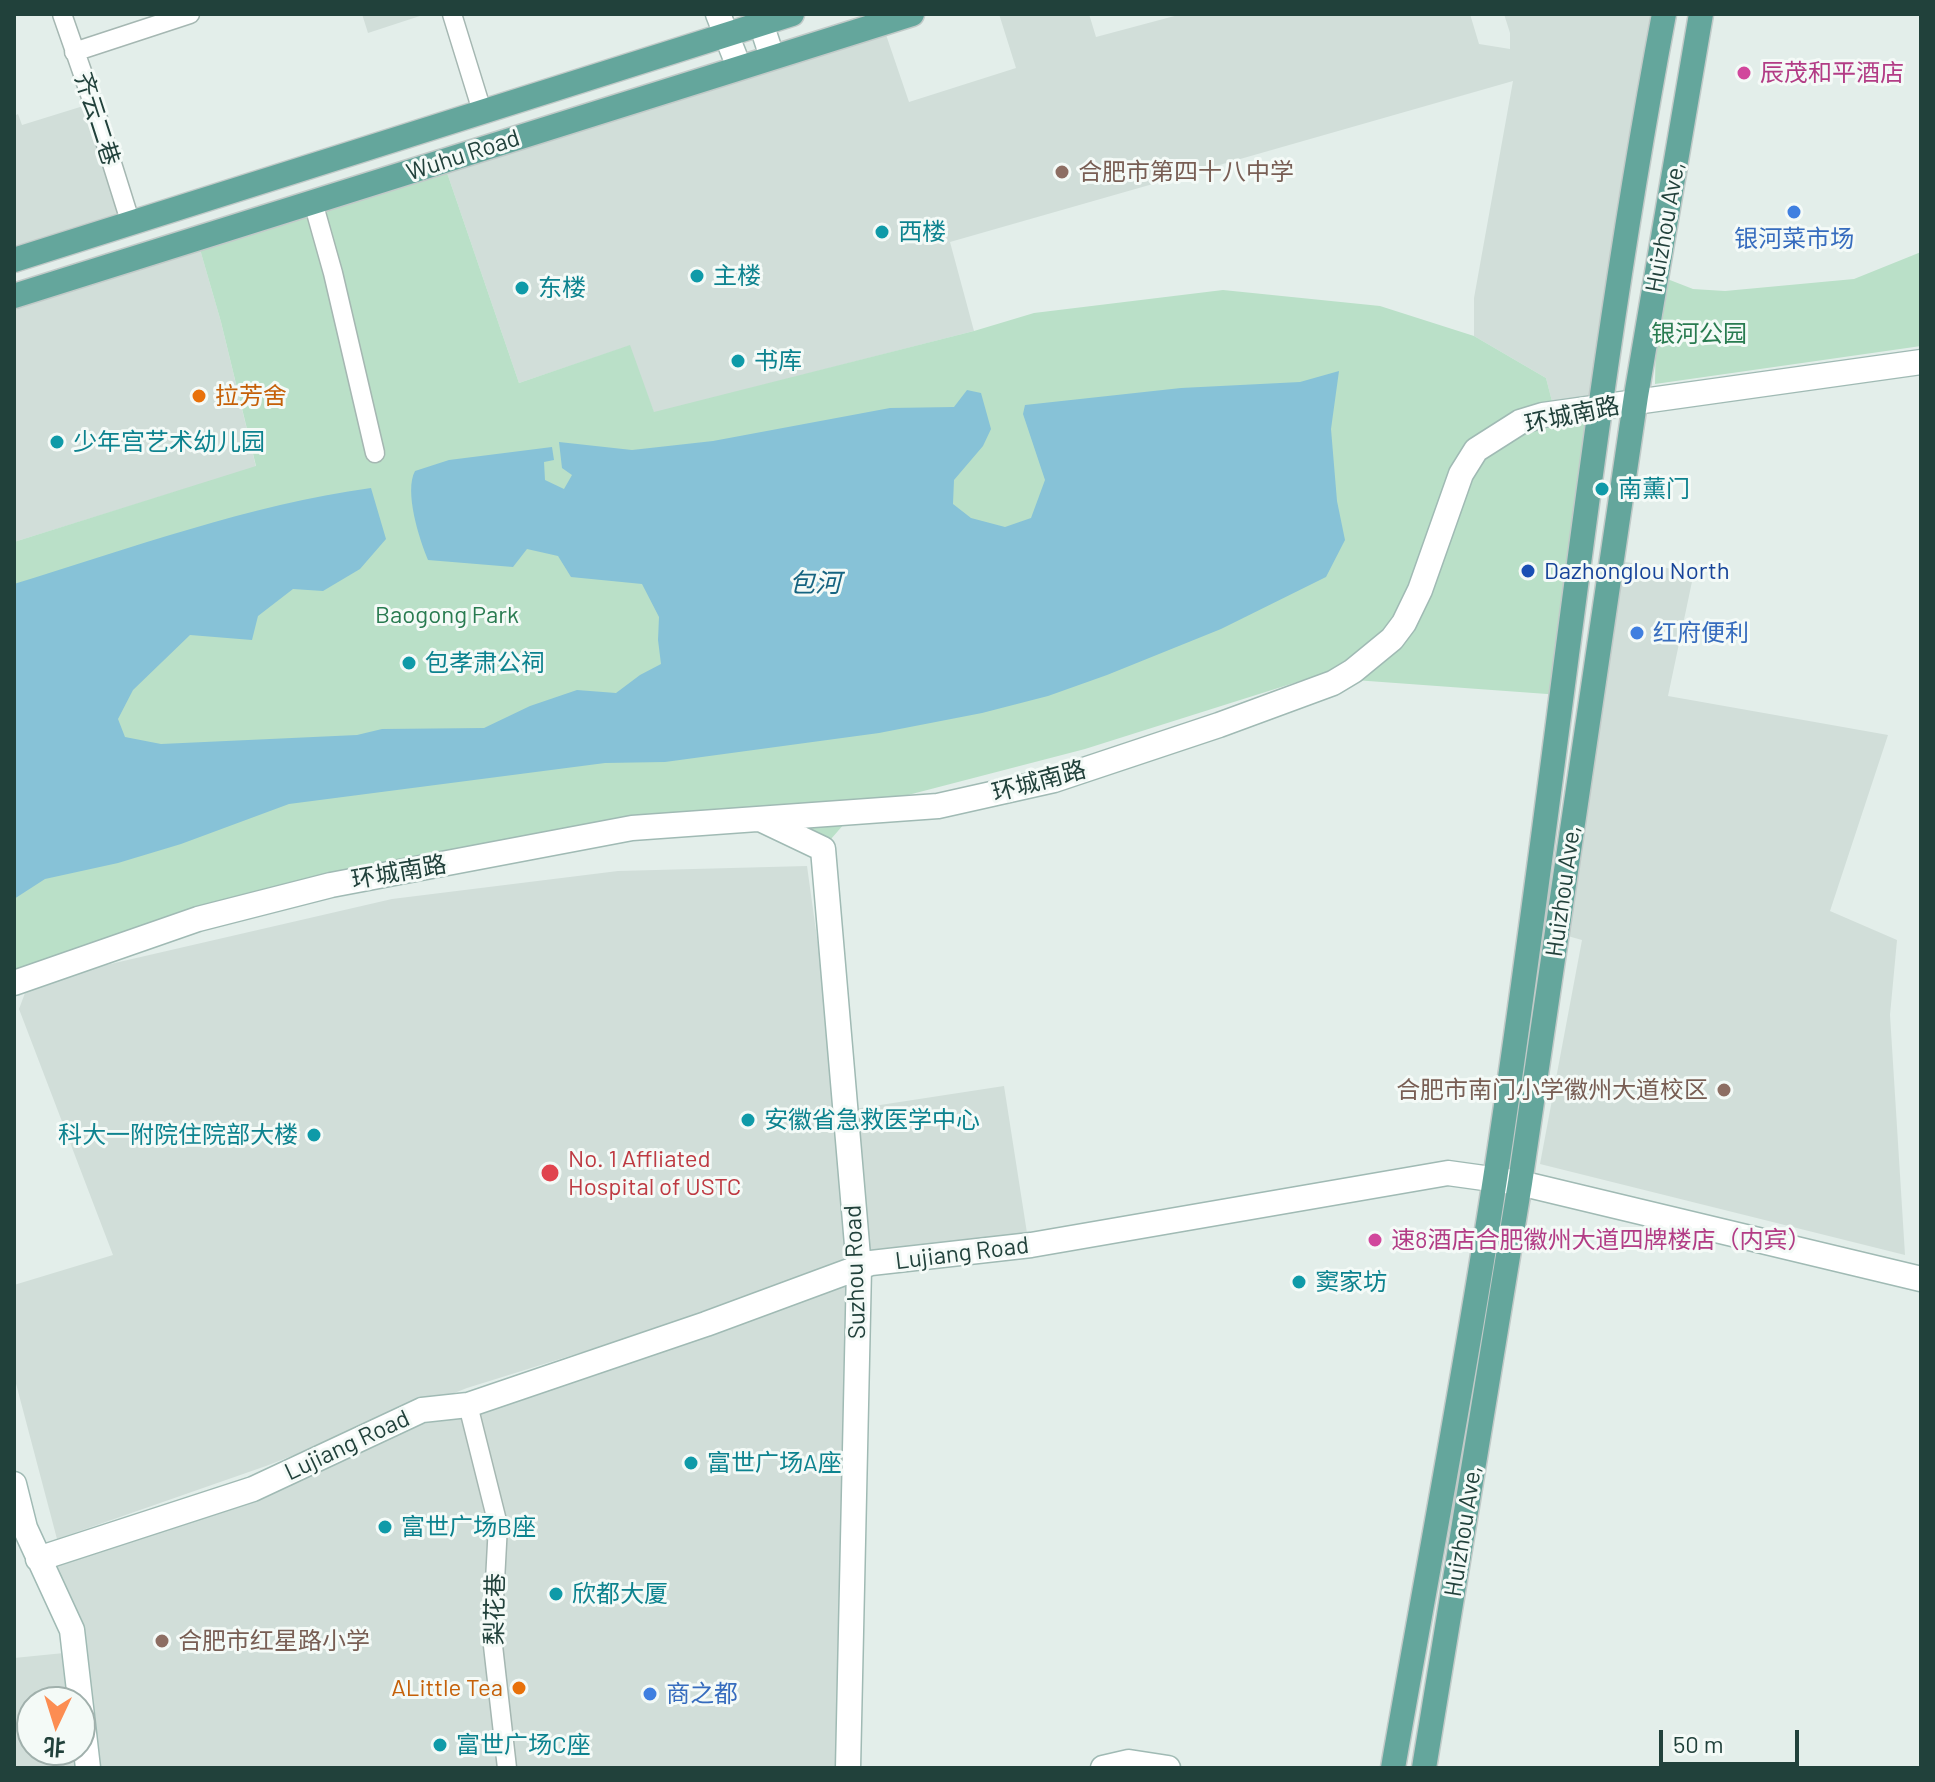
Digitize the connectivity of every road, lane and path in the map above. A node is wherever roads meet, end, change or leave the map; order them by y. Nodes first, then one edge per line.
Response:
1 (62, 14) edge
2 (190, 14) edge
3 (452, 14) edge
4 (792, 14) edge
5 (912, 14) edge
6 (1664, 14) edge
7 (1701, 14) edge
8 (759, 19) edge
9 (721, 24) edge
10 (74, 52) junction
11 (772, 57) junction
12 (739, 67) junction
13 (482, 111) junction
14 (313, 202) junction
15 (131, 224) junction
16 (14, 260) edge
17 (14, 296) edge
18 (1921, 362) edge
19 (1636, 402) junction
20 (1601, 407) junction
21 (375, 453) dead end
22 (849, 814) junction
23 (758, 818) junction
24 (14, 983) edge
25 (1495, 1180) junction
26 (1520, 1183) junction
27 (865, 1266) junction
28 (1921, 1279) edge
29 (468, 1405) junction
30 (14, 1484) edge
31 (38, 1559) junction
32 (1128, 1765) edge
33 (88, 1768) edge
34 (507, 1768) edge
35 (848, 1768) edge
36 (862, 1768) edge
37 (1103, 1768) edge
38 (1168, 1768) edge
39 (1393, 1768) edge
40 (1424, 1768) edge

1 - 10 street, 齐云二巷
2 - 10 street
3 - 13 street
4 - 8 main road, Wuhu Road
5 - 11 main road, Wuhu Road
6 - 20 main road, Huizhou Ave,
7 - 19 main road, Huizhou Ave,
8 - 9 main road, Wuhu Road
8 - 11 street
9 - 12 street
9 - 13 main road, Wuhu Road
10 - 15 street, 齐云二巷
11 - 12 main road, Wuhu Road
12 - 14 main road, Wuhu Road
13 - 15 main road, Wuhu Road
14 - 17 main road, Wuhu Road
14 - 21 street
15 - 16 main road, Wuhu Road
18 - 19 street, 环城南路
19 - 20 street, 环城南路
19 - 26 main road, Huizhou Ave,
20 - 22 street, 环城南路
20 - 25 main road, Huizhou Ave,
22 - 23 street, 环城南路
22 - 27 street, Suzhou Road
23 - 24 street, 环城南路
23 - 27 street, Suzhou Road
25 - 26 street, Lujiang Road
25 - 27 street, Lujiang Road
25 - 39 main road, Huizhou Ave,
26 - 28 street, Lujiang Road
26 - 40 main road, Huizhou Ave,
27 - 29 street, Lujiang Road
27 - 35 street, Suzhou Road
27 - 36 street, Suzhou Road
29 - 31 street, Lujiang Road
29 - 34 street, 梨花巷
30 - 31 street
31 - 33 street
32 - 37 street
32 - 38 street

